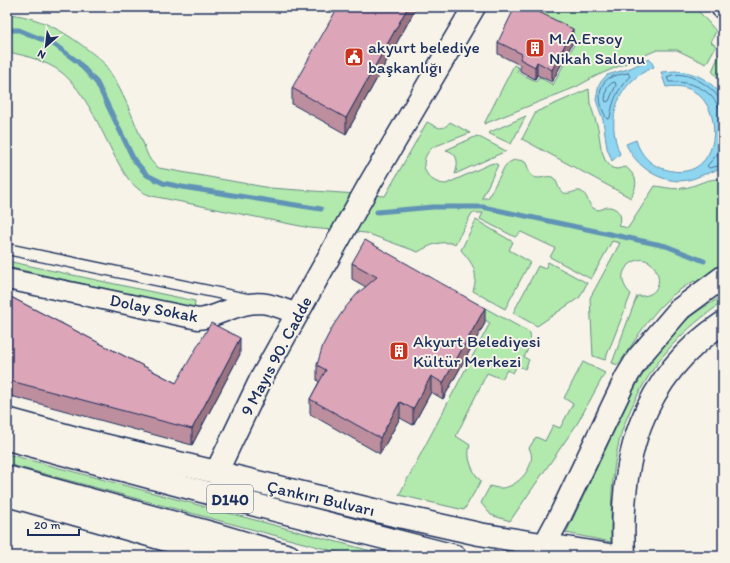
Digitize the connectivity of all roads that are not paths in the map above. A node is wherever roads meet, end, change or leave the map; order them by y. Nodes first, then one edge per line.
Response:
1 (474, 7) edge
2 (7, 249) edge
3 (723, 278) edge
4 (7, 279) edge
5 (261, 302) junction
6 (297, 314) junction
7 (723, 323) edge
8 (7, 419) edge
9 (7, 438) edge
10 (216, 473) junction
11 (7, 477) edge
12 (7, 495) edge
13 (543, 550) edge
14 (223, 556) edge
15 (289, 556) edge
16 (455, 556) edge
17 (616, 556) edge
18 (624, 556) edge

1 - 6 main road, 9 Mayıs 90. Cadde
2 - 5 lane
3 - 13 main road
4 - 5 street, Dolay Sokak
5 - 6 street, Dolay Sokak
6 - 10 main road, 9 Mayıs 90. Cadde
7 - 18 main road
8 - 10 main road, Çankırı Bulvarı
9 - 16 main road, Çankırı Bulvarı / D140
10 - 13 main road, Çankırı Bulvarı
11 - 15 main road, D140
12 - 14 main road
13 - 17 main road, Çankırı Bulvarı

